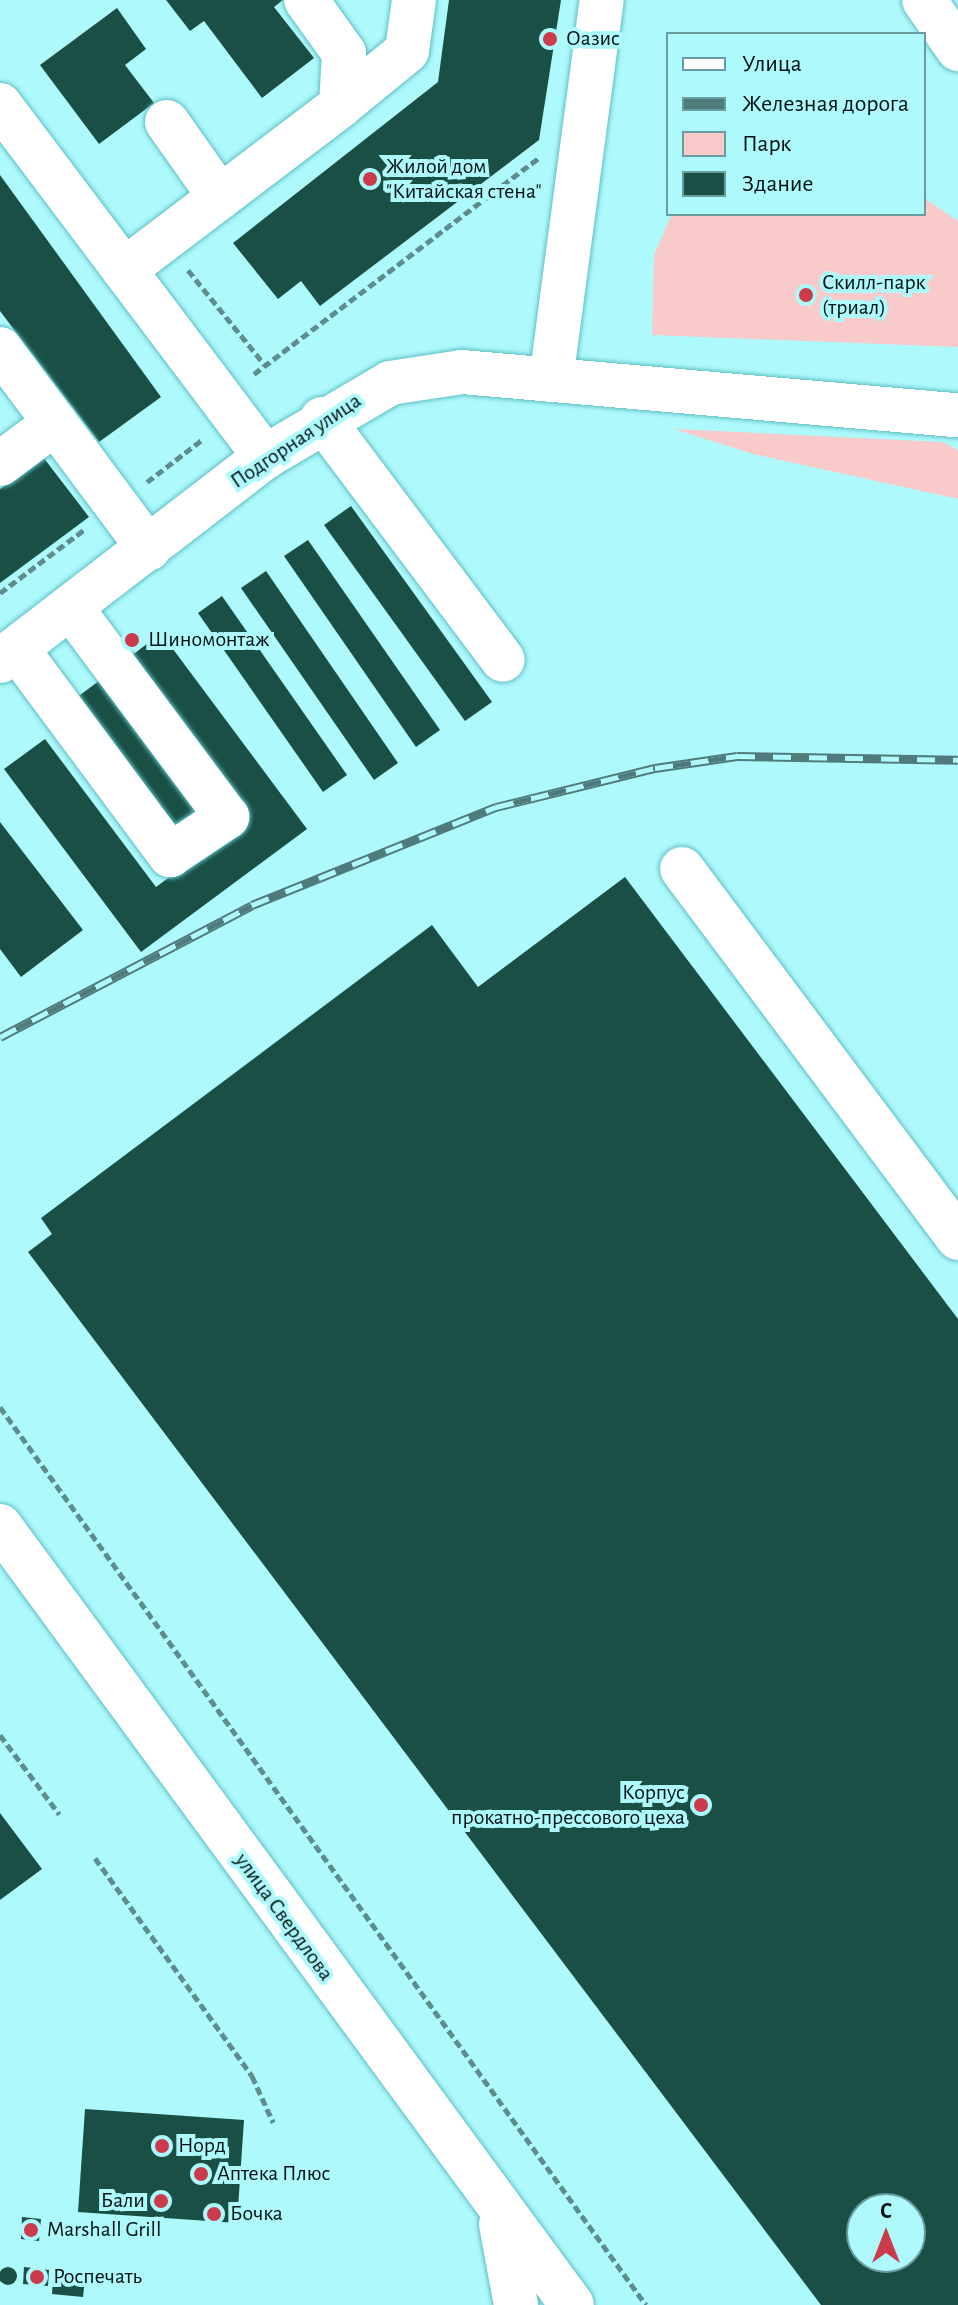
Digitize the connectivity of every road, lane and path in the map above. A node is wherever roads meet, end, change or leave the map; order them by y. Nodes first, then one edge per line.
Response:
1 (306, 0) edge
2 (414, 0) edge
3 (602, 0) edge
4 (924, 0) edge
5 (958, 49) edge
6 (0, 105) edge
7 (341, 105) junction
8 (167, 122) dead end
9 (547, 149) dead end
10 (220, 197) junction
11 (163, 240) junction
12 (124, 270) junction
13 (0, 349) edge
14 (265, 365) junction
15 (254, 374) dead end
16 (551, 380) junction
17 (958, 415) edge
18 (322, 419) junction
19 (55, 423) junction
20 (208, 435) dead end
21 (265, 457) junction
22 (0, 464) edge
23 (118, 505) junction
24 (149, 549) junction
25 (0, 593) edge
26 (71, 608) junction
27 (8, 655) edge
28 (503, 660) dead end
29 (682, 869) dead end
30 (958, 1238) edge
31 (0, 1407) edge
32 (0, 1526) edge
33 (0, 1735) edge
34 (59, 1814) dead end
35 (95, 1858) dead end
36 (273, 2122) dead end
37 (497, 2210) junction
38 (516, 2305) edge
39 (572, 2305) edge
40 (646, 2305) edge

1 - 7 street
2 - 7 street
3 - 16 street
4 - 5 street
6 - 12 street
7 - 10 street
8 - 10 street
9 - 14 path
10 - 11 street
11 - 12 street
11 - 14 path
12 - 21 street
13 - 19 street
14 - 15 path
16 - 17 street, Подгорная улица
16 - 18 street, Подгорная улица
18 - 21 street, Подгорная улица
18 - 28 street
19 - 22 street
19 - 23 street
20 - 23 path
21 - 24 street, Подгорная улица
23 - 24 street
23 - 25 path
24 - 26 street, Подгорная улица
26 - 27 street, Подгорная улица
26 - 27 street
29 - 30 street
31 - 40 path
32 - 37 street, улица Свердлова
33 - 34 path
35 - 36 path
37 - 38 street
37 - 39 street, улица Свердлова

